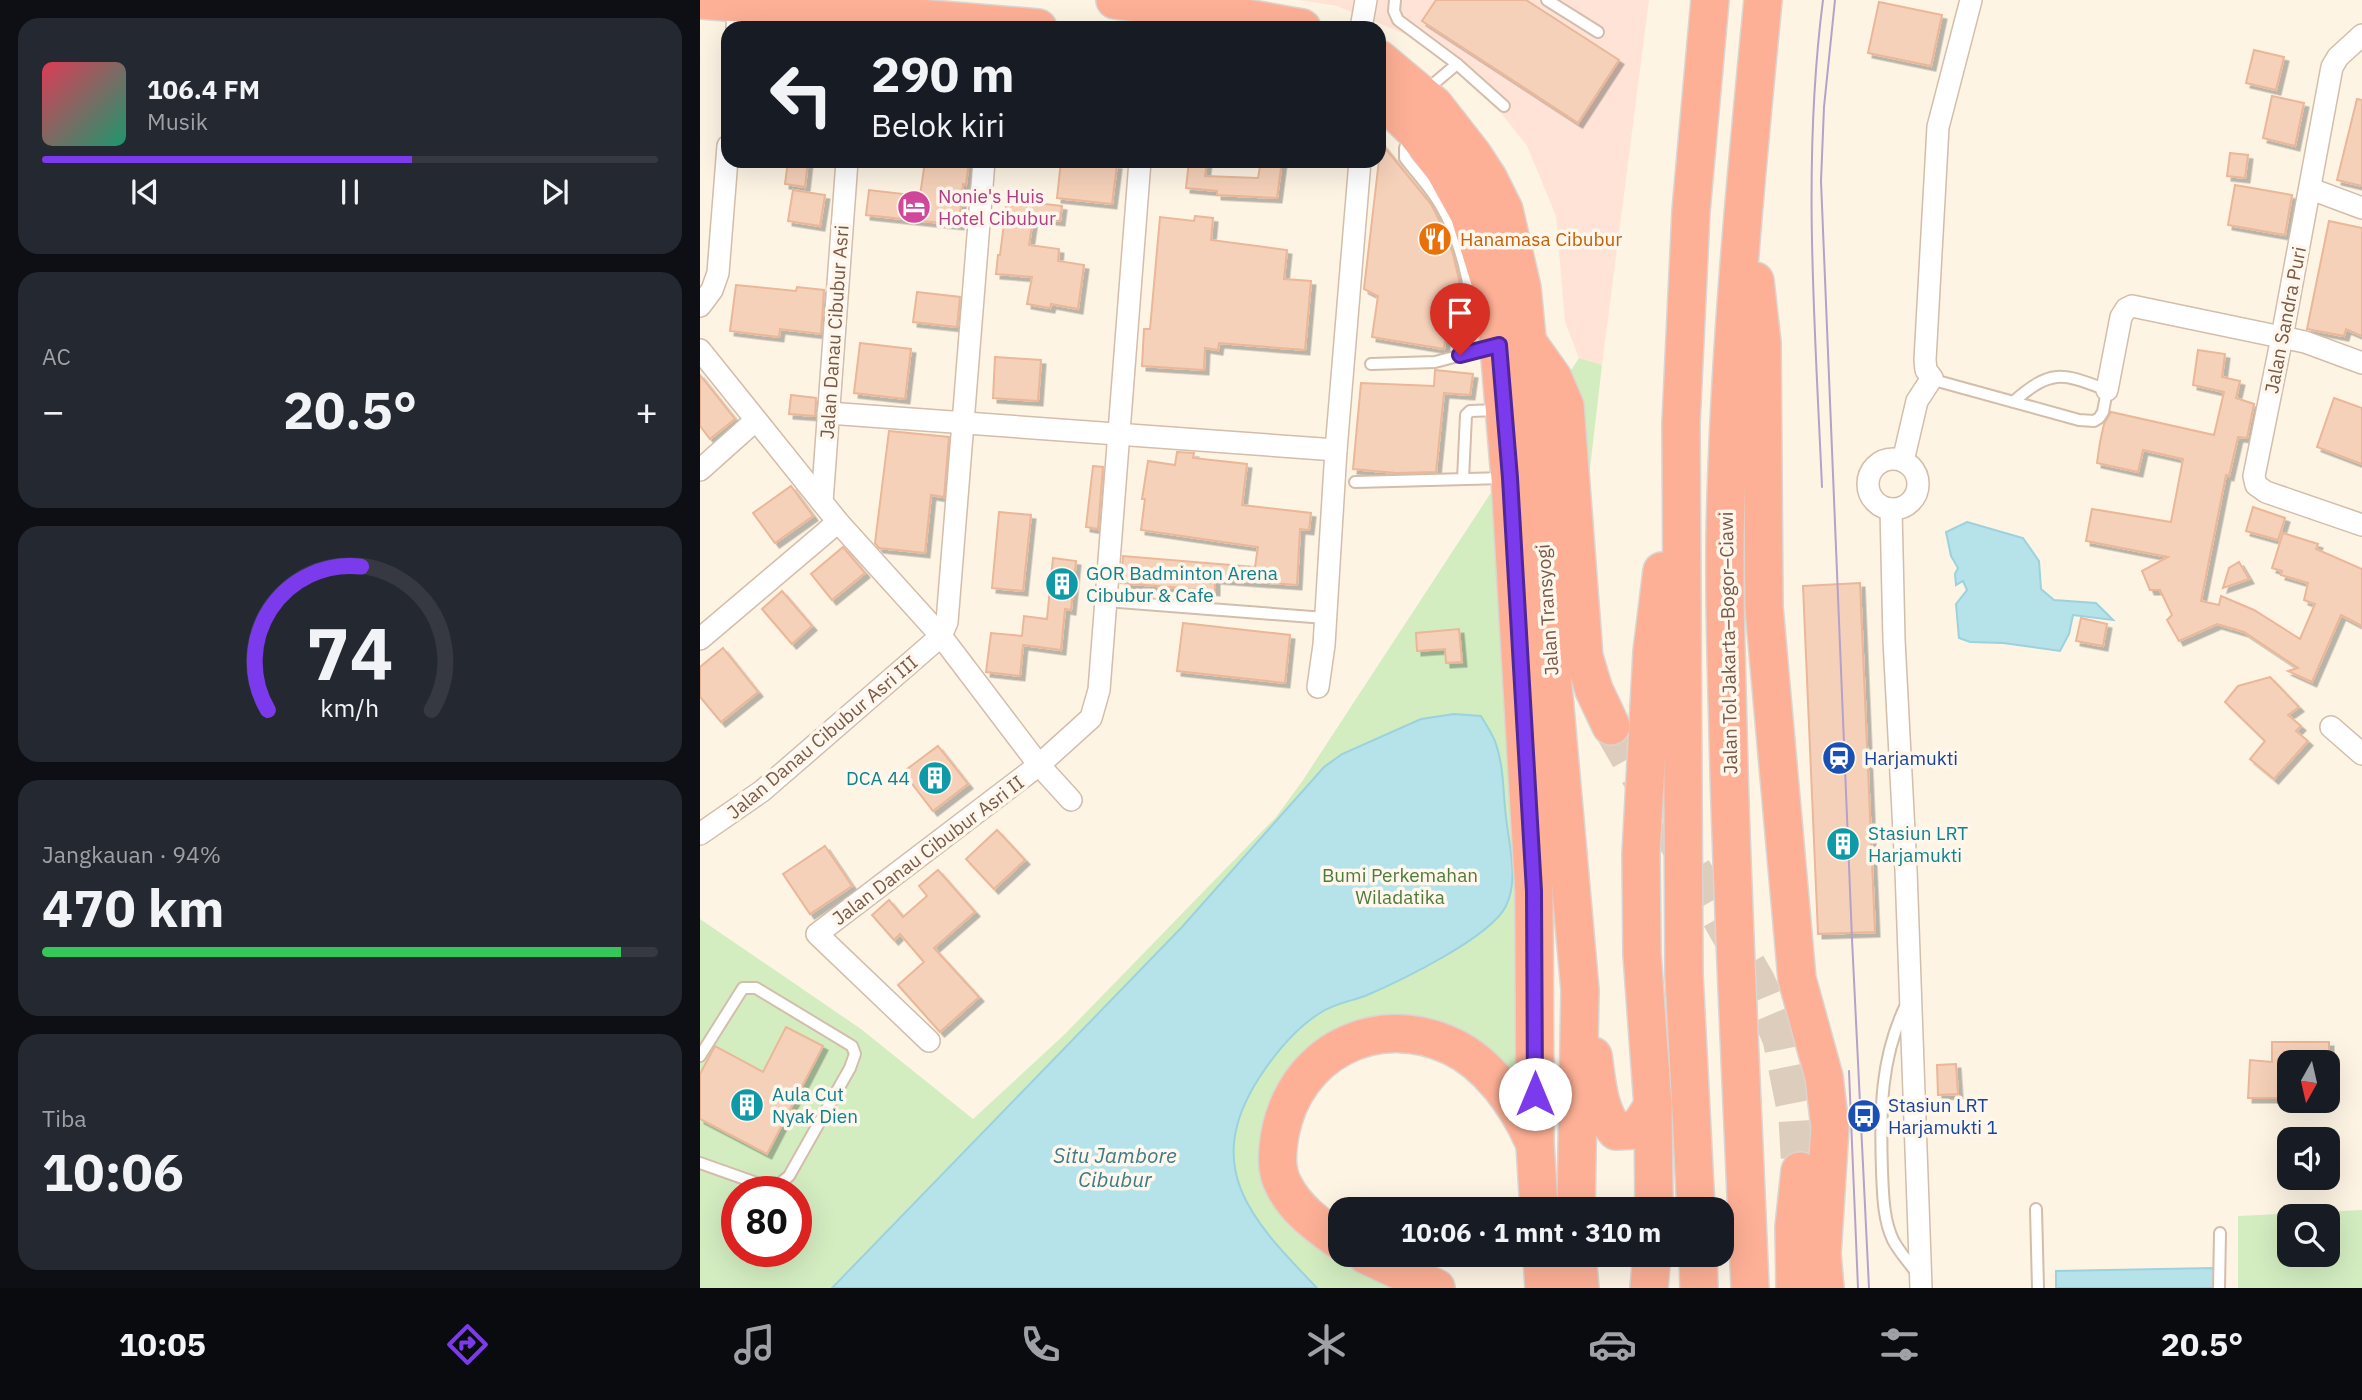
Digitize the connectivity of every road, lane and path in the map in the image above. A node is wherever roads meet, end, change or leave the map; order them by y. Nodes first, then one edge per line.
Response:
1 (702, 0) edge
2 (1116, 0) edge
3 (1366, 0) edge
4 (1395, 0) edge
5 (1547, 0) edge
6 (1710, 0) edge
7 (1763, 0) edge
8 (1971, 0) edge
9 (904, 9) edge
10 (738, 15) edge
11 (857, 21) edge
12 (968, 21) edge
13 (1263, 21) edge
14 (1362, 21) edge
15 (1598, 32) dead end
16 (2357, 45) edge
17 (1457, 64) junction
18 (1386, 65) edge
19 (1422, 93) junction
20 (1386, 103) edge
21 (1504, 106) dead end
22 (1414, 130) junction
23 (726, 168) edge
24 (846, 168) edge
25 (983, 168) edge
26 (1139, 168) edge
27 (1359, 168) edge
28 (2311, 189) junction
29 (1744, 196) junction
30 (2362, 208) edge
31 (700, 306) edge
32 (2282, 337) junction
33 (1513, 344) junction
34 (700, 350) edge
35 (1460, 355) junction
36 (2362, 363) edge
37 (1371, 364) dead end
38 (1932, 378) junction
39 (2107, 390) junction
40 (2013, 402) junction
41 (1504, 410) junction
42 (828, 413) junction
43 (756, 420) junction
44 (963, 423) junction
45 (1681, 423) junction
46 (1118, 436) junction
47 (1336, 450) junction
48 (1903, 461) junction
49 (700, 470) edge
50 (1510, 478) junction
51 (1463, 479) junction
52 (1355, 482) dead end
53 (822, 502) junction
54 (1891, 509) junction
55 (838, 523) junction
56 (2362, 525) edge
57 (1530, 585) junction
58 (1106, 601) junction
59 (1325, 618) junction
60 (941, 636) junction
61 (700, 639) edge
62 (1318, 688) dead end
63 (1611, 726) tunnel mouth
64 (2331, 727) dead end
65 (2362, 754) edge
66 (1039, 765) junction
67 (1071, 800) dead end
68 (700, 834) edge
69 (1580, 990) junction
70 (1911, 995) junction
71 (929, 1041) dead end
72 (700, 1056) edge
73 (1653, 1107) junction
74 (1535, 1144) junction
75 (700, 1163) edge
76 (1800, 1171) tunnel mouth
77 (1538, 1197) edge
78 (1576, 1197) edge
79 (1654, 1197) edge
80 (1695, 1197) edge
81 (2036, 1209) dead end
82 (1328, 1231) edge
83 (2220, 1233) dead end
84 (1391, 1267) edge
85 (1543, 1267) edge
86 (1578, 1267) edge
87 (1651, 1267) edge
88 (1698, 1267) edge
89 (1920, 1282) edge
90 (1436, 1288) edge
91 (1544, 1288) edge
92 (1580, 1288) edge
93 (1649, 1288) edge
94 (1699, 1288) edge
95 (1750, 1288) edge
96 (1795, 1288) edge
97 (1825, 1288) edge
98 (2038, 1288) edge
99 (2219, 1288) edge

1 - 10 highway
2 - 13 highway
3 - 14 street
4 - 17 lane
5 - 15 lane
6 - 45 highway
7 - 29 highway, Jalan Tol Jakarta–Bogor–Ciawi
8 - 38 street
9 - 11 highway
9 - 12 highway
10 - 11 highway
16 - 28 street, Jalan Sandra Puri
17 - 19 lane
17 - 21 lane
18 - 19 highway, Jalan Transyogi
19 - 33 highway, Jalan Transyogi
20 - 22 highway, Jalan Transyogi
22 - 33 highway, Jalan Transyogi
22 - 35 lane
23 - 31 street
24 - 42 street, Jalan Danau Cibubur Asri
25 - 44 street
26 - 46 street, Jalan Danau Cibubur Asri II
27 - 47 street
28 - 30 street
28 - 32 street, Jalan Sandra Puri
29 - 95 highway, Jalan Tol Jakarta–Bogor–Ciawi
29 - 97 highway
32 - 36 street
32 - 39 street
32 - 56 street, Jalan Sandra Puri
33 - 35 lane
33 - 41 highway, Jalan Transyogi
33 - 57 highway, Jalan Transyogi
33 - 63 highway
34 - 43 street
35 - 37 lane
38 - 40 lane
38 - 48 street
39 - 40 lane
39 - 40 lane
41 - 50 highway, Jalan Transyogi
41 - 51 lane
42 - 44 street
42 - 53 street, Jalan Danau Cibubur Asri
43 - 49 street
43 - 53 street
44 - 46 street
44 - 60 street
45 - 73 highway
45 - 80 highway
46 - 47 street
46 - 58 street, Jalan Danau Cibubur Asri II
47 - 59 street
48 - 54 street
48 - 54 street
50 - 51 lane
50 - 57 highway, Jalan Transyogi
51 - 52 lane
53 - 55 street
54 - 70 street
55 - 60 street
55 - 61 street
57 - 69 highway, Jalan Transyogi
57 - 74 highway, Jalan Transyogi
58 - 59 lane
58 - 66 street, Jalan Danau Cibubur Asri II
59 - 62 street
60 - 66 street
60 - 68 street, Jalan Danau Cibubur Asri III
64 - 65 street
66 - 67 street
66 - 71 street, Jalan Danau Cibubur Asri II
69 - 73 highway
69 - 78 highway, Jalan Transyogi
70 - 89 street
70 - 89 lane
72 - 75 lane
73 - 79 highway
74 - 77 highway, Jalan Transyogi
74 - 82 highway
76 - 96 highway
81 - 98 lane
83 - 99 lane
84 - 90 highway
85 - 91 highway
86 - 92 highway
87 - 93 highway
88 - 94 highway

